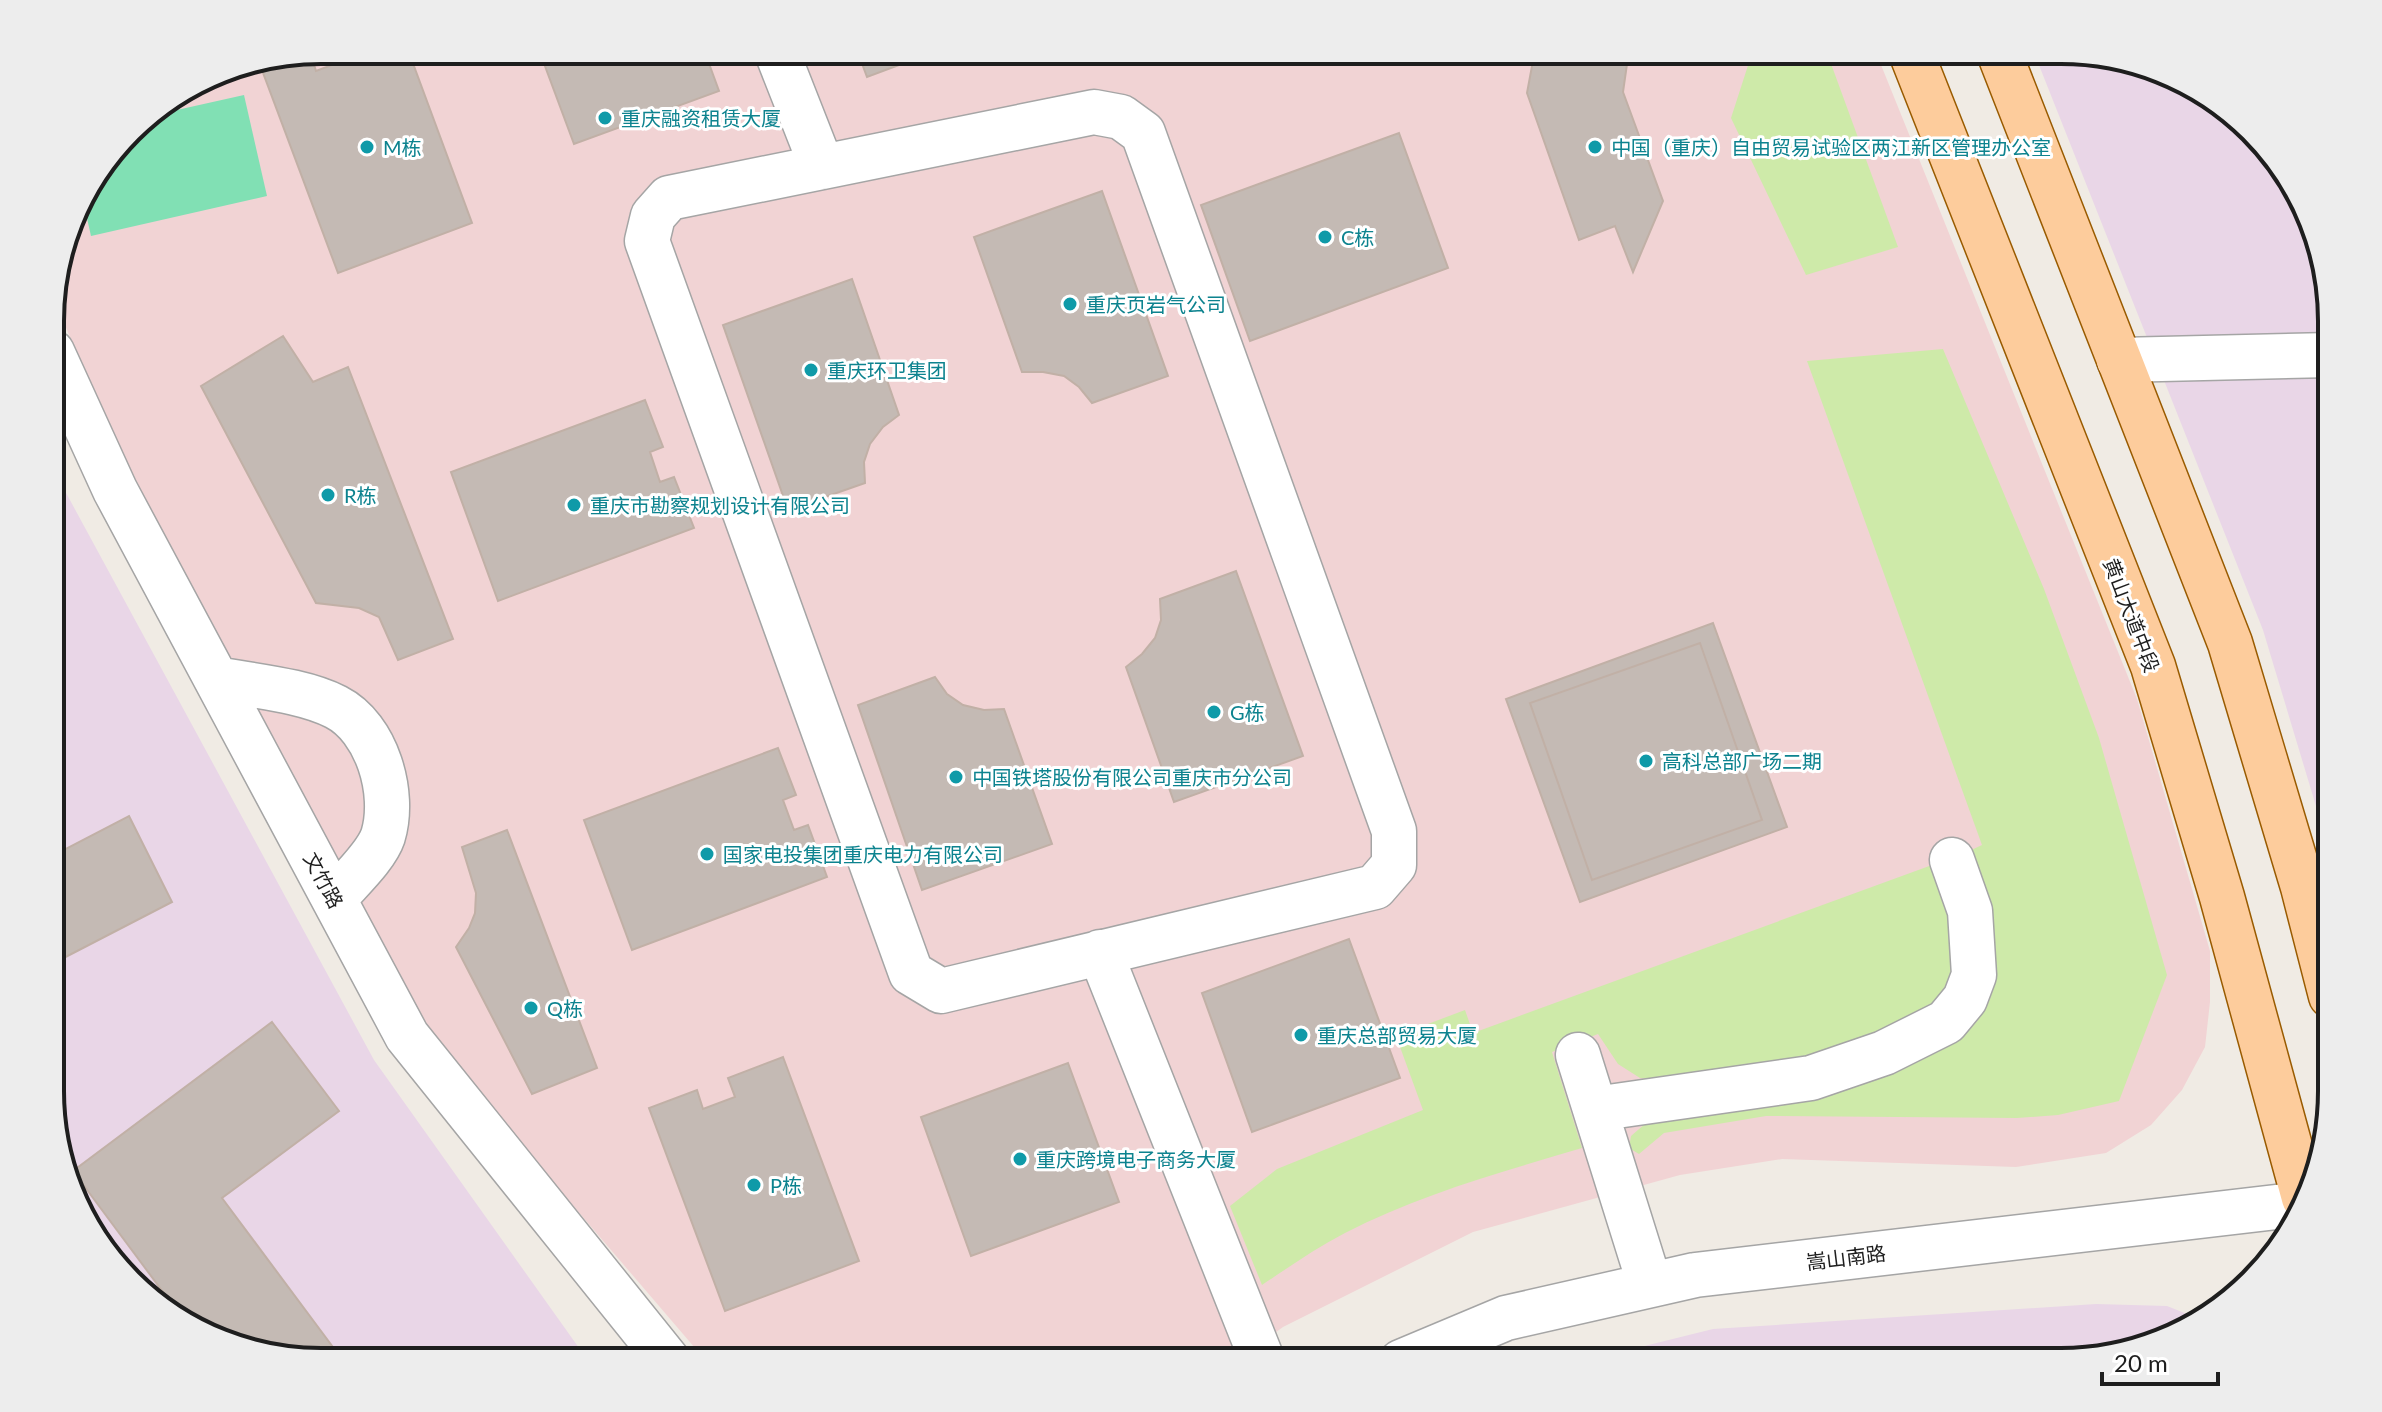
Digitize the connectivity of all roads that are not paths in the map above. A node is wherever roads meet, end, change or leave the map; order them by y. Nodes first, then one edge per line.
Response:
1 (782, 64) edge
2 (1916, 64) edge
3 (2003, 64) edge
4 (822, 167) junction
5 (2317, 355) edge
6 (2119, 360) junction
7 (64, 378) edge
8 (217, 679) junction
9 (1952, 860) dead end
10 (334, 899) junction
11 (2317, 942) edge
12 (1100, 952) junction
13 (1578, 1055) dead end
14 (1595, 1109) junction
15 (2300, 1184) edge
16 (2292, 1205) edge
17 (1650, 1285) junction
18 (1257, 1347) edge
19 (1436, 1347) edge
20 (658, 1348) edge

1 - 4 street
2 - 15 main road, 黄山大道中段
3 - 6 main road
4 - 12 street
4 - 12 street
5 - 6 street
6 - 11 main road
7 - 8 street, 文竹路
8 - 10 street, 文竹路
8 - 10 street
9 - 14 street
10 - 20 street, 文竹路
12 - 18 street
13 - 14 street
14 - 17 street
16 - 17 street, 嵩山南路
17 - 19 street, 嵩山南路

